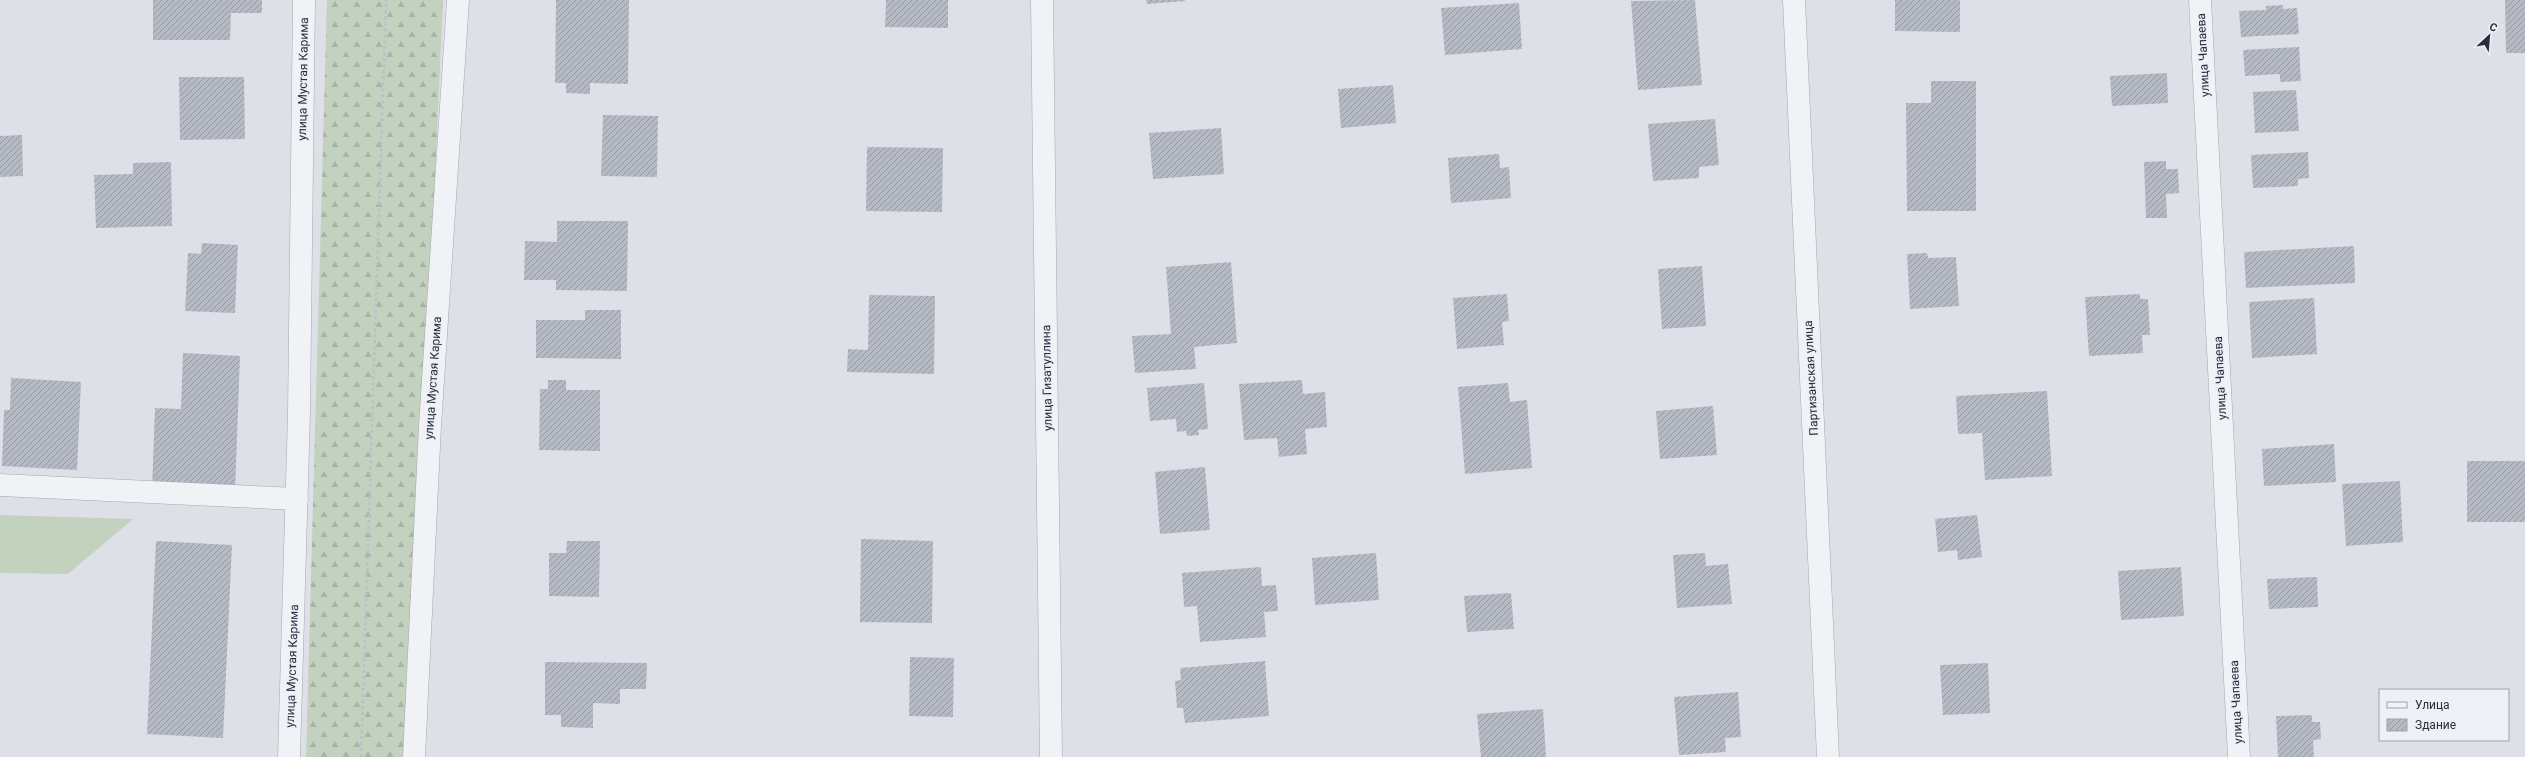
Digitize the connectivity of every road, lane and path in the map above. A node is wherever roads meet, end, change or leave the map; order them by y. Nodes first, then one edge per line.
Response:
1 (304, 0) edge
2 (386, 0) edge
3 (458, 0) edge
4 (1042, 0) edge
5 (1794, 0) edge
6 (2200, 0) edge
7 (0, 485) edge
8 (297, 498) junction
9 (289, 757) edge
10 (361, 757) edge
11 (414, 757) edge
12 (1052, 757) edge
13 (1828, 757) edge
14 (2239, 757) edge

1 - 8 street, улица Мустая Карима
2 - 10 path
3 - 11 street, улица Мустая Карима
4 - 12 street, улица Гизатуллина
5 - 13 street, Партизанская улица
6 - 14 street, улица Чапаева
7 - 8 street
8 - 9 street, улица Мустая Карима

